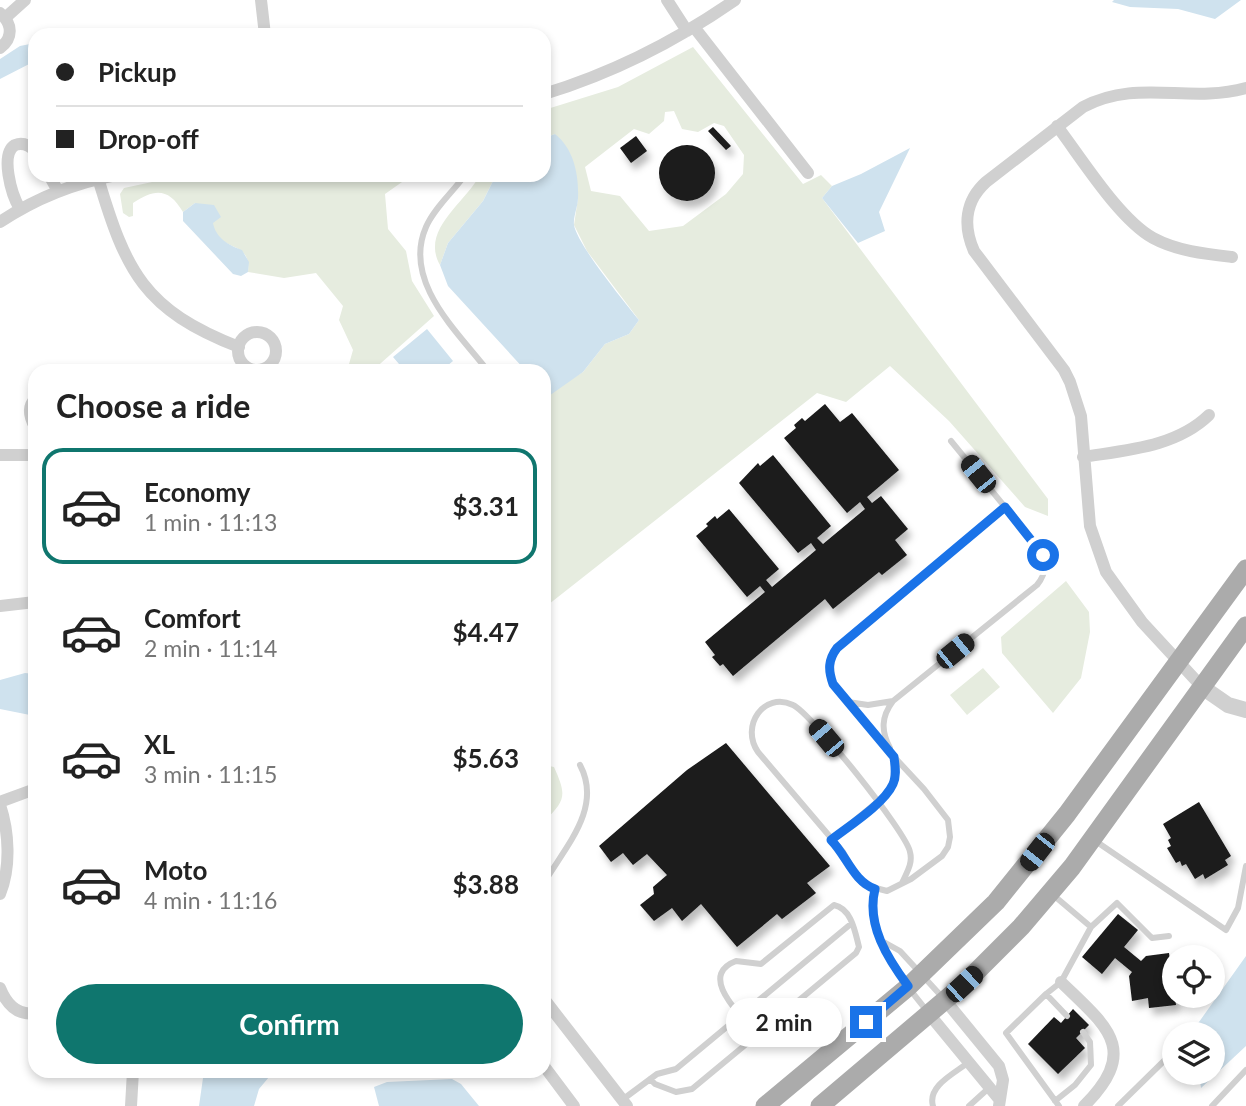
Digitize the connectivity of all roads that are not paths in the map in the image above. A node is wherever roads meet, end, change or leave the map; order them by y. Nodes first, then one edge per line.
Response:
1 (25, 0) edge
2 (261, 0) edge
3 (667, 0) edge
4 (735, 0) edge
5 (3, 16) edge
6 (264, 28) edge
7 (691, 29) junction
8 (0, 48) edge
9 (1246, 88) edge
10 (551, 91) edge
11 (1058, 126) junction
12 (28, 146) edge
13 (808, 173) dead end
14 (53, 182) edge
15 (86, 182) edge
16 (99, 182) edge
17 (460, 182) edge
18 (58, 191) junction
19 (20, 209) junction
20 (0, 222) edge
21 (1232, 257) dead end
22 (239, 347) dead end
23 (483, 364) edge
24 (1209, 415) dead end
25 (951, 441) dead end
26 (0, 455) edge
27 (28, 455) edge
28 (1083, 457) junction
29 (1005, 507) junction
30 (1246, 569) edge
31 (28, 603) edge
32 (0, 606) edge
33 (1246, 626) edge
34 (1178, 662) junction
35 (1202, 687) junction
36 (892, 701) junction
37 (848, 702) junction
38 (1246, 710) edge
39 (894, 757) junction
40 (580, 765) dead end
41 (28, 792) edge
42 (878, 802) junction
43 (0, 803) edge
44 (1092, 839) junction
45 (831, 840) junction
46 (1246, 866) edge
47 (551, 872) edge
48 (902, 883) junction
49 (875, 889) junction
50 (1051, 893) junction
51 (0, 894) edge
52 (852, 923) junction
53 (1091, 927) junction
54 (1169, 936) dead end
55 (882, 941) junction
56 (915, 980) junction
57 (1061, 982) junction
58 (0, 988) edge
59 (1046, 994) junction
60 (945, 1000) junction
61 (551, 1008) edge
62 (28, 1014) edge
63 (929, 1014) junction
64 (742, 1016) junction
65 (1067, 1016) dead end
66 (1083, 1032) dead end
67 (757, 1035) junction
68 (969, 1062) junction
69 (1162, 1063) edge
70 (1246, 1070) edge
71 (551, 1075) edge
72 (133, 1078) edge
73 (650, 1079) junction
74 (990, 1087) junction
75 (624, 1103) edge
76 (999, 1103) edge
77 (1057, 1104) edge
78 (131, 1106) edge
79 (574, 1106) edge
80 (765, 1106) edge
81 (820, 1106) edge
82 (933, 1106) edge
83 (969, 1106) edge
84 (1084, 1106) edge
85 (1118, 1106) edge
86 (1212, 1106) edge

1 - 5 street
2 - 6 street
3 - 7 street
4 - 7 street
5 - 8 street
7 - 10 street
7 - 13 street
9 - 11 street
11 - 21 street
11 - 28 street
12 - 19 street
14 - 18 street
15 - 18 street
16 - 22 street
17 - 23 lane
18 - 19 street
19 - 20 street
24 - 28 street
25 - 29 lane
26 - 27 street
28 - 34 street
29 - 36 lane
29 - 37 lane
30 - 34 main road
31 - 32 street
33 - 35 main road
34 - 35 street
34 - 56 main road
35 - 38 street
35 - 44 main road
36 - 37 lane
36 - 39 lane
37 - 39 lane
39 - 42 lane
39 - 48 lane
40 - 47 lane
41 - 43 street
42 - 45 lane
42 - 45 lane
42 - 48 lane
43 - 51 street
44 - 46 lane
44 - 50 main road
45 - 49 lane
48 - 49 lane
49 - 55 lane
50 - 53 lane
50 - 60 main road
52 - 64 lane
52 - 64 lane
52 - 67 lane
53 - 54 lane
53 - 57 lane
55 - 56 lane
55 - 56 lane
56 - 60 lane
56 - 63 lane
56 - 80 main road
57 - 59 lane
57 - 84 street
58 - 62 street
59 - 65 lane
59 - 77 lane
60 - 63 main road
60 - 76 street
61 - 75 street
63 - 68 street
63 - 81 main road
64 - 67 lane
64 - 73 lane
66 - 77 lane
67 - 73 lane
68 - 74 street
68 - 82 lane
69 - 85 lane
70 - 86 lane
71 - 79 street
72 - 78 street
73 - 75 lane
74 - 76 street
74 - 83 lane

